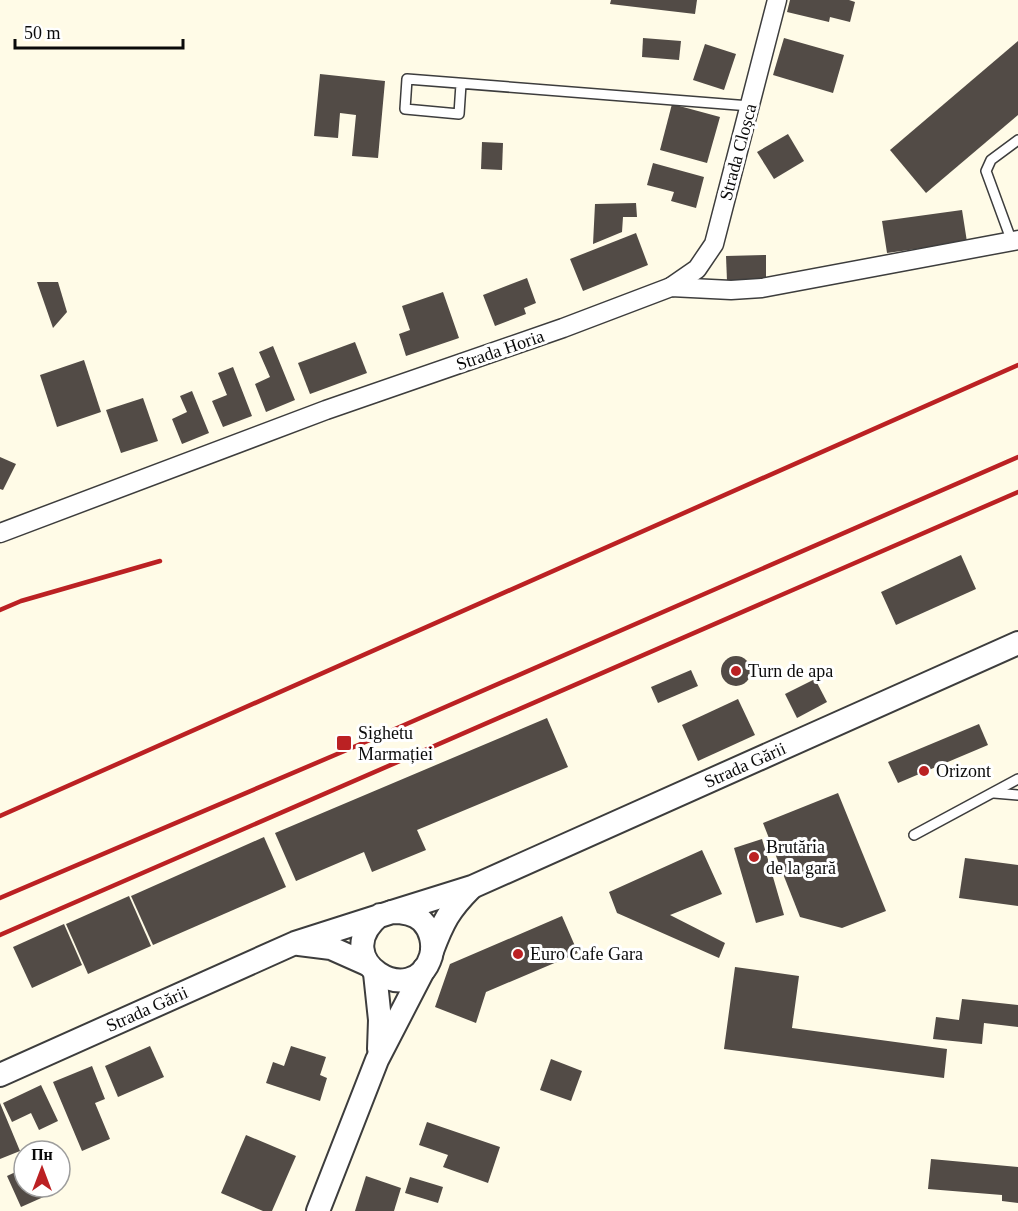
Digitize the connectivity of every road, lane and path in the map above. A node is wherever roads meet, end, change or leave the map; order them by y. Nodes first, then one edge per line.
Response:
1 (777, 0) edge
2 (461, 84) junction
3 (750, 106) junction
4 (1018, 140) edge
5 (1015, 241) edge
6 (671, 288) junction
7 (0, 533) edge
8 (1018, 643) edge
9 (1018, 779) edge
10 (992, 793) junction
11 (1018, 795) edge
12 (914, 835) dead end
13 (472, 887) junction
14 (386, 913) junction
15 (295, 943) junction
16 (428, 960) junction
17 (371, 969) junction
18 (377, 1060) junction
19 (0, 1075) edge
20 (318, 1211) edge

1 - 3 street, Strada Cloșca
2 - 2 lane
2 - 3 lane
3 - 6 street, Strada Cloșca
4 - 5 lane
5 - 6 street, Strada Horia
6 - 7 street, Strada Horia
8 - 13 street, Strada Gării
9 - 10 lane
10 - 11 lane
10 - 12 lane
13 - 14 street, Strada Gării
13 - 16 street, Strada Gării
14 - 15 street, Strada Gării
14 - 16 street
14 - 17 street
15 - 17 street
15 - 19 street, Strada Gării
16 - 17 street
16 - 18 street, Strada Gării
17 - 18 street
18 - 20 street

